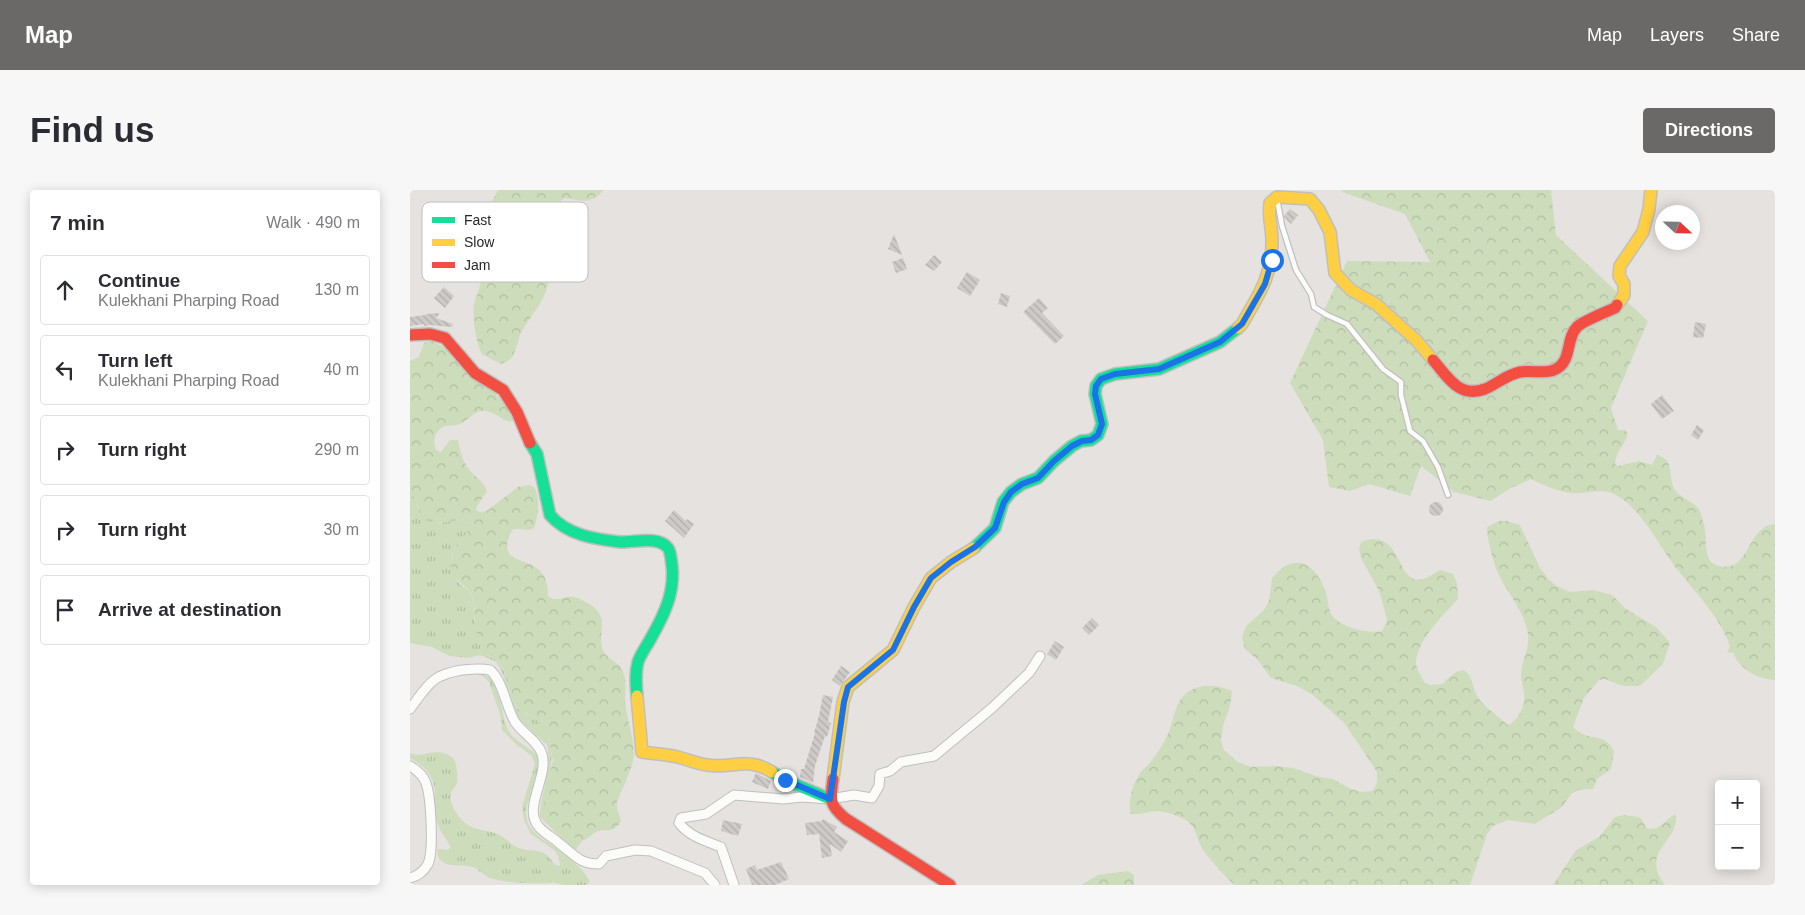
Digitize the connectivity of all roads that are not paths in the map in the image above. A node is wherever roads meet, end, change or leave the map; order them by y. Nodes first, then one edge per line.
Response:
1 (1651, 190) edge
2 (1275, 194) edge
3 (410, 335) edge
4 (1448, 495) dead end
5 (1040, 656) dead end
6 (410, 709) edge
7 (410, 766) edge
8 (830, 799) junction
9 (410, 878) edge
10 (715, 885) edge
11 (734, 885) edge
12 (950, 885) edge

1 - 2 main road
2 - 4 lane
2 - 8 main road
3 - 8 main road
5 - 8 street
6 - 10 street
7 - 9 street
8 - 11 street
8 - 12 main road

